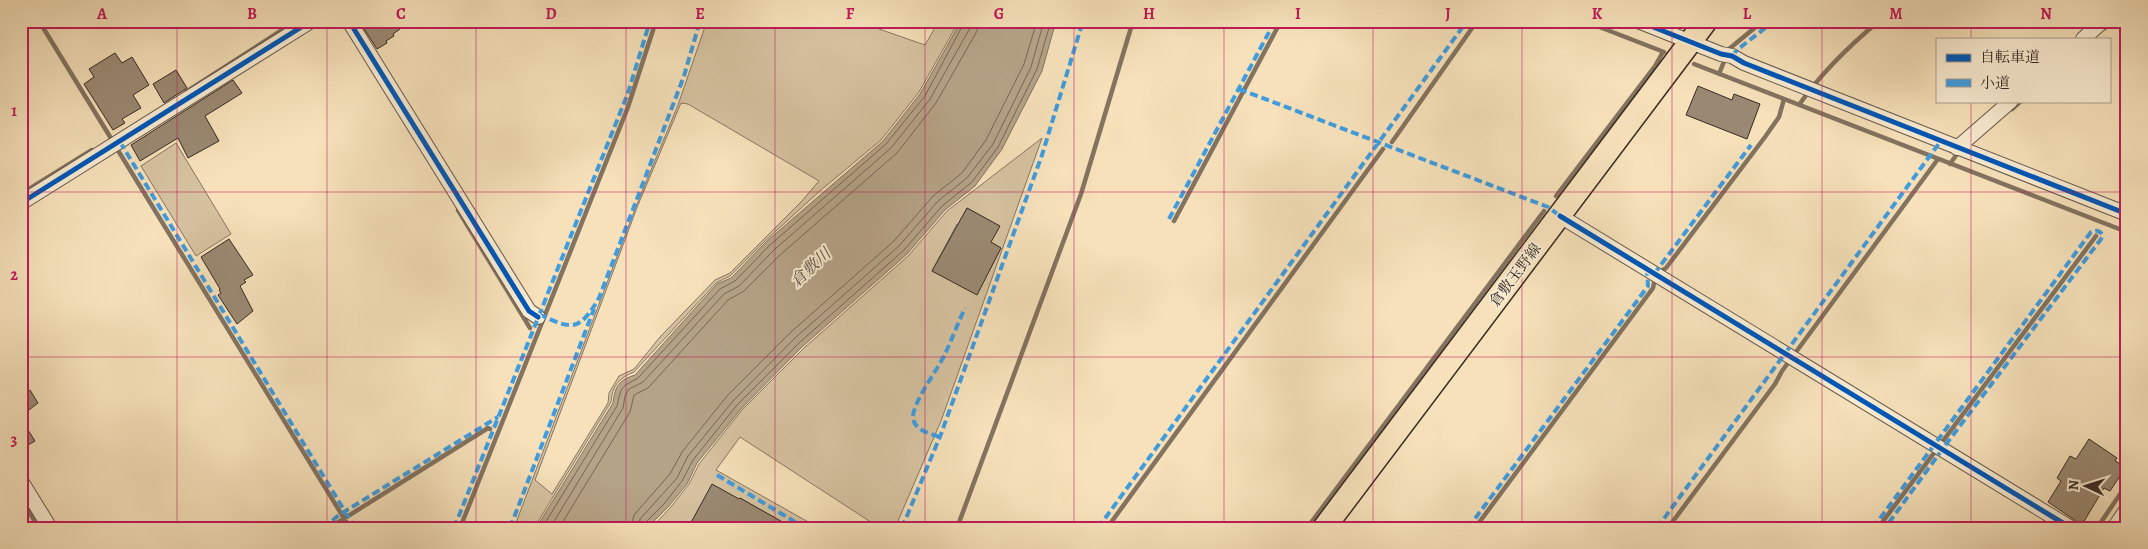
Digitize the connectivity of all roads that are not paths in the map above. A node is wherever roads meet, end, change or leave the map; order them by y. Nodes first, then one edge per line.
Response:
1 (312, 21) edge
2 (350, 21) edge
3 (1638, 21) edge
4 (1706, 21) edge
5 (2103, 21) edge
6 (2084, 38) edge
7 (1691, 42) junction
8 (2010, 102) edge
9 (1957, 148) junction
10 (21, 203) edge
11 (2126, 214) edge
12 (1560, 216) junction
13 (538, 318) dead end
14 (21, 481) edge
15 (2127, 509) edge
16 (50, 528) edge
17 (1324, 528) edge
18 (2071, 528) edge
19 (2114, 528) edge

1 - 10 street
2 - 13 street
3 - 7 street
4 - 7 main road, 倉敷玉野線
5 - 6 street
7 - 9 street
7 - 12 main road, 倉敷玉野線
8 - 9 street
9 - 11 street
12 - 17 main road, 倉敷玉野線
12 - 18 street
14 - 16 street
15 - 19 street

